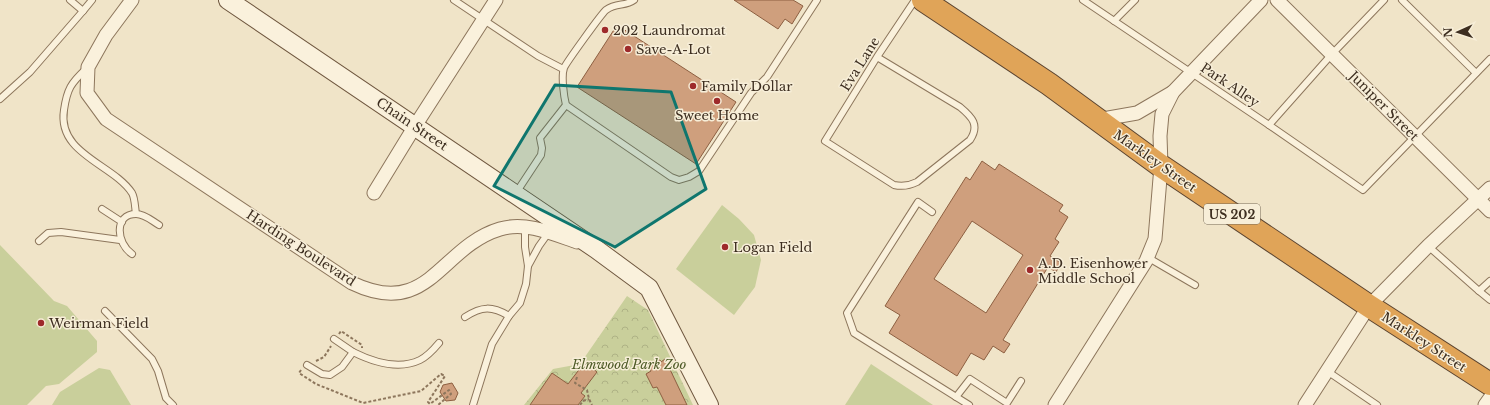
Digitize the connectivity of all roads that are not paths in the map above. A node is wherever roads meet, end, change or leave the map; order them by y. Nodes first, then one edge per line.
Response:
1 (70, 0) edge
2 (92, 0) edge
3 (132, 0) edge
4 (228, 0) edge
5 (454, 0) edge
6 (496, 0) edge
7 (808, 0) edge
8 (915, 0) edge
9 (923, 0) edge
10 (1083, 0) edge
11 (1135, 0) edge
12 (1261, 0) edge
13 (1277, 0) edge
14 (1384, 0) edge
15 (1402, 0) edge
16 (630, 1) edge
17 (816, 2) edge
18 (83, 11) junction
19 (483, 19) junction
20 (1114, 20) junction
21 (1332, 54) junction
22 (877, 57) junction
23 (1490, 59) edge
24 (88, 67) junction
25 (563, 69) junction
26 (1191, 72) junction
27 (1476, 73) junction
28 (1173, 92) junction
29 (0, 98) edge
30 (566, 106) junction
31 (1097, 120) junction
32 (1269, 124) junction
33 (415, 126) junction
34 (1416, 137) junction
35 (1161, 166) junction
36 (1490, 188) edge
37 (374, 194) dead end
38 (515, 194) junction
39 (1478, 200) junction
40 (102, 209) dead end
41 (1490, 211) edge
42 (932, 212) dead end
43 (136, 214) junction
44 (122, 222) junction
45 (159, 225) dead end
46 (525, 227) junction
47 (549, 232) junction
48 (120, 240) junction
49 (38, 241) dead end
50 (1428, 246) junction
51 (596, 249) junction
52 (132, 254) dead end
53 (1147, 256) junction
54 (528, 266) junction
55 (1490, 281) edge
56 (1195, 285) dead end
57 (1479, 291) junction
58 (1490, 300) edge
59 (1369, 306) junction
60 (105, 311) dead end
61 (509, 316) junction
62 (465, 317) dead end
63 (335, 340) road end
64 (439, 343) dead end
65 (353, 352) junction
66 (307, 365) road end
67 (1327, 371) junction
68 (1021, 381) dead end
69 (1490, 384) edge
70 (956, 397) junction
71 (1490, 398) edge
72 (1006, 404) edge
73 (173, 405) edge
74 (473, 405) edge
75 (709, 405) edge
76 (969, 405) edge
77 (1056, 405) edge
78 (1305, 405) edge
79 (1377, 405) edge
80 (1485, 405) edge

1 - 18 lane
2 - 18 lane
3 - 24 street
4 - 33 street, Chain Street
5 - 19 lane
6 - 19 street
7 - 17 lane
8 - 22 lane, Eva Lane
9 - 31 highway, Markley Street / US 202
10 - 20 lane, Park Alley
11 - 20 lane
12 - 26 street
13 - 21 street, Juniper Street
14 - 21 lane
15 - 27 lane
16 - 25 lane
17 - 30 lane
18 - 29 lane
19 - 25 lane
19 - 33 street
20 - 26 lane, Park Alley
21 - 32 lane
21 - 34 street, Juniper Street
22 - 22 lane, Eva Lane
23 - 27 lane
24 - 43 lane
24 - 46 street, Harding Boulevard
25 - 30 lane
26 - 28 street
26 - 32 lane, Park Alley
27 - 34 lane
28 - 31 street
28 - 35 street
30 - 38 lane
31 - 35 highway, Markley Street / US 202
32 - 34 lane, Park Alley
33 - 37 street
33 - 38 street, Chain Street
34 - 39 street, Juniper Street
35 - 53 street
35 - 59 highway, Markley Street / US 202
36 - 39 street
38 - 51 street, Chain Street
39 - 41 street, Juniper Street
39 - 50 street
40 - 44 lane
42 - 70 lane
43 - 44 lane
43 - 45 lane
44 - 48 lane
46 - 47 street, Harding Boulevard
46 - 54 lane
47 - 51 street, Harding Boulevard
47 - 54 lane
48 - 49 lane
48 - 52 lane
50 - 57 lane
50 - 59 street
51 - 75 street, Harding Boulevard
53 - 56 lane
53 - 77 street
54 - 61 lane
55 - 57 lane
57 - 58 lane
59 - 67 street
59 - 69 highway, Markley Street / US 202
60 - 73 lane
61 - 62 lane
61 - 74 lane
63 - 65 lane
64 - 65 lane
65 - 66 lane
67 - 78 street
67 - 79 lane
68 - 72 lane
70 - 72 lane
70 - 76 lane
71 - 80 street

